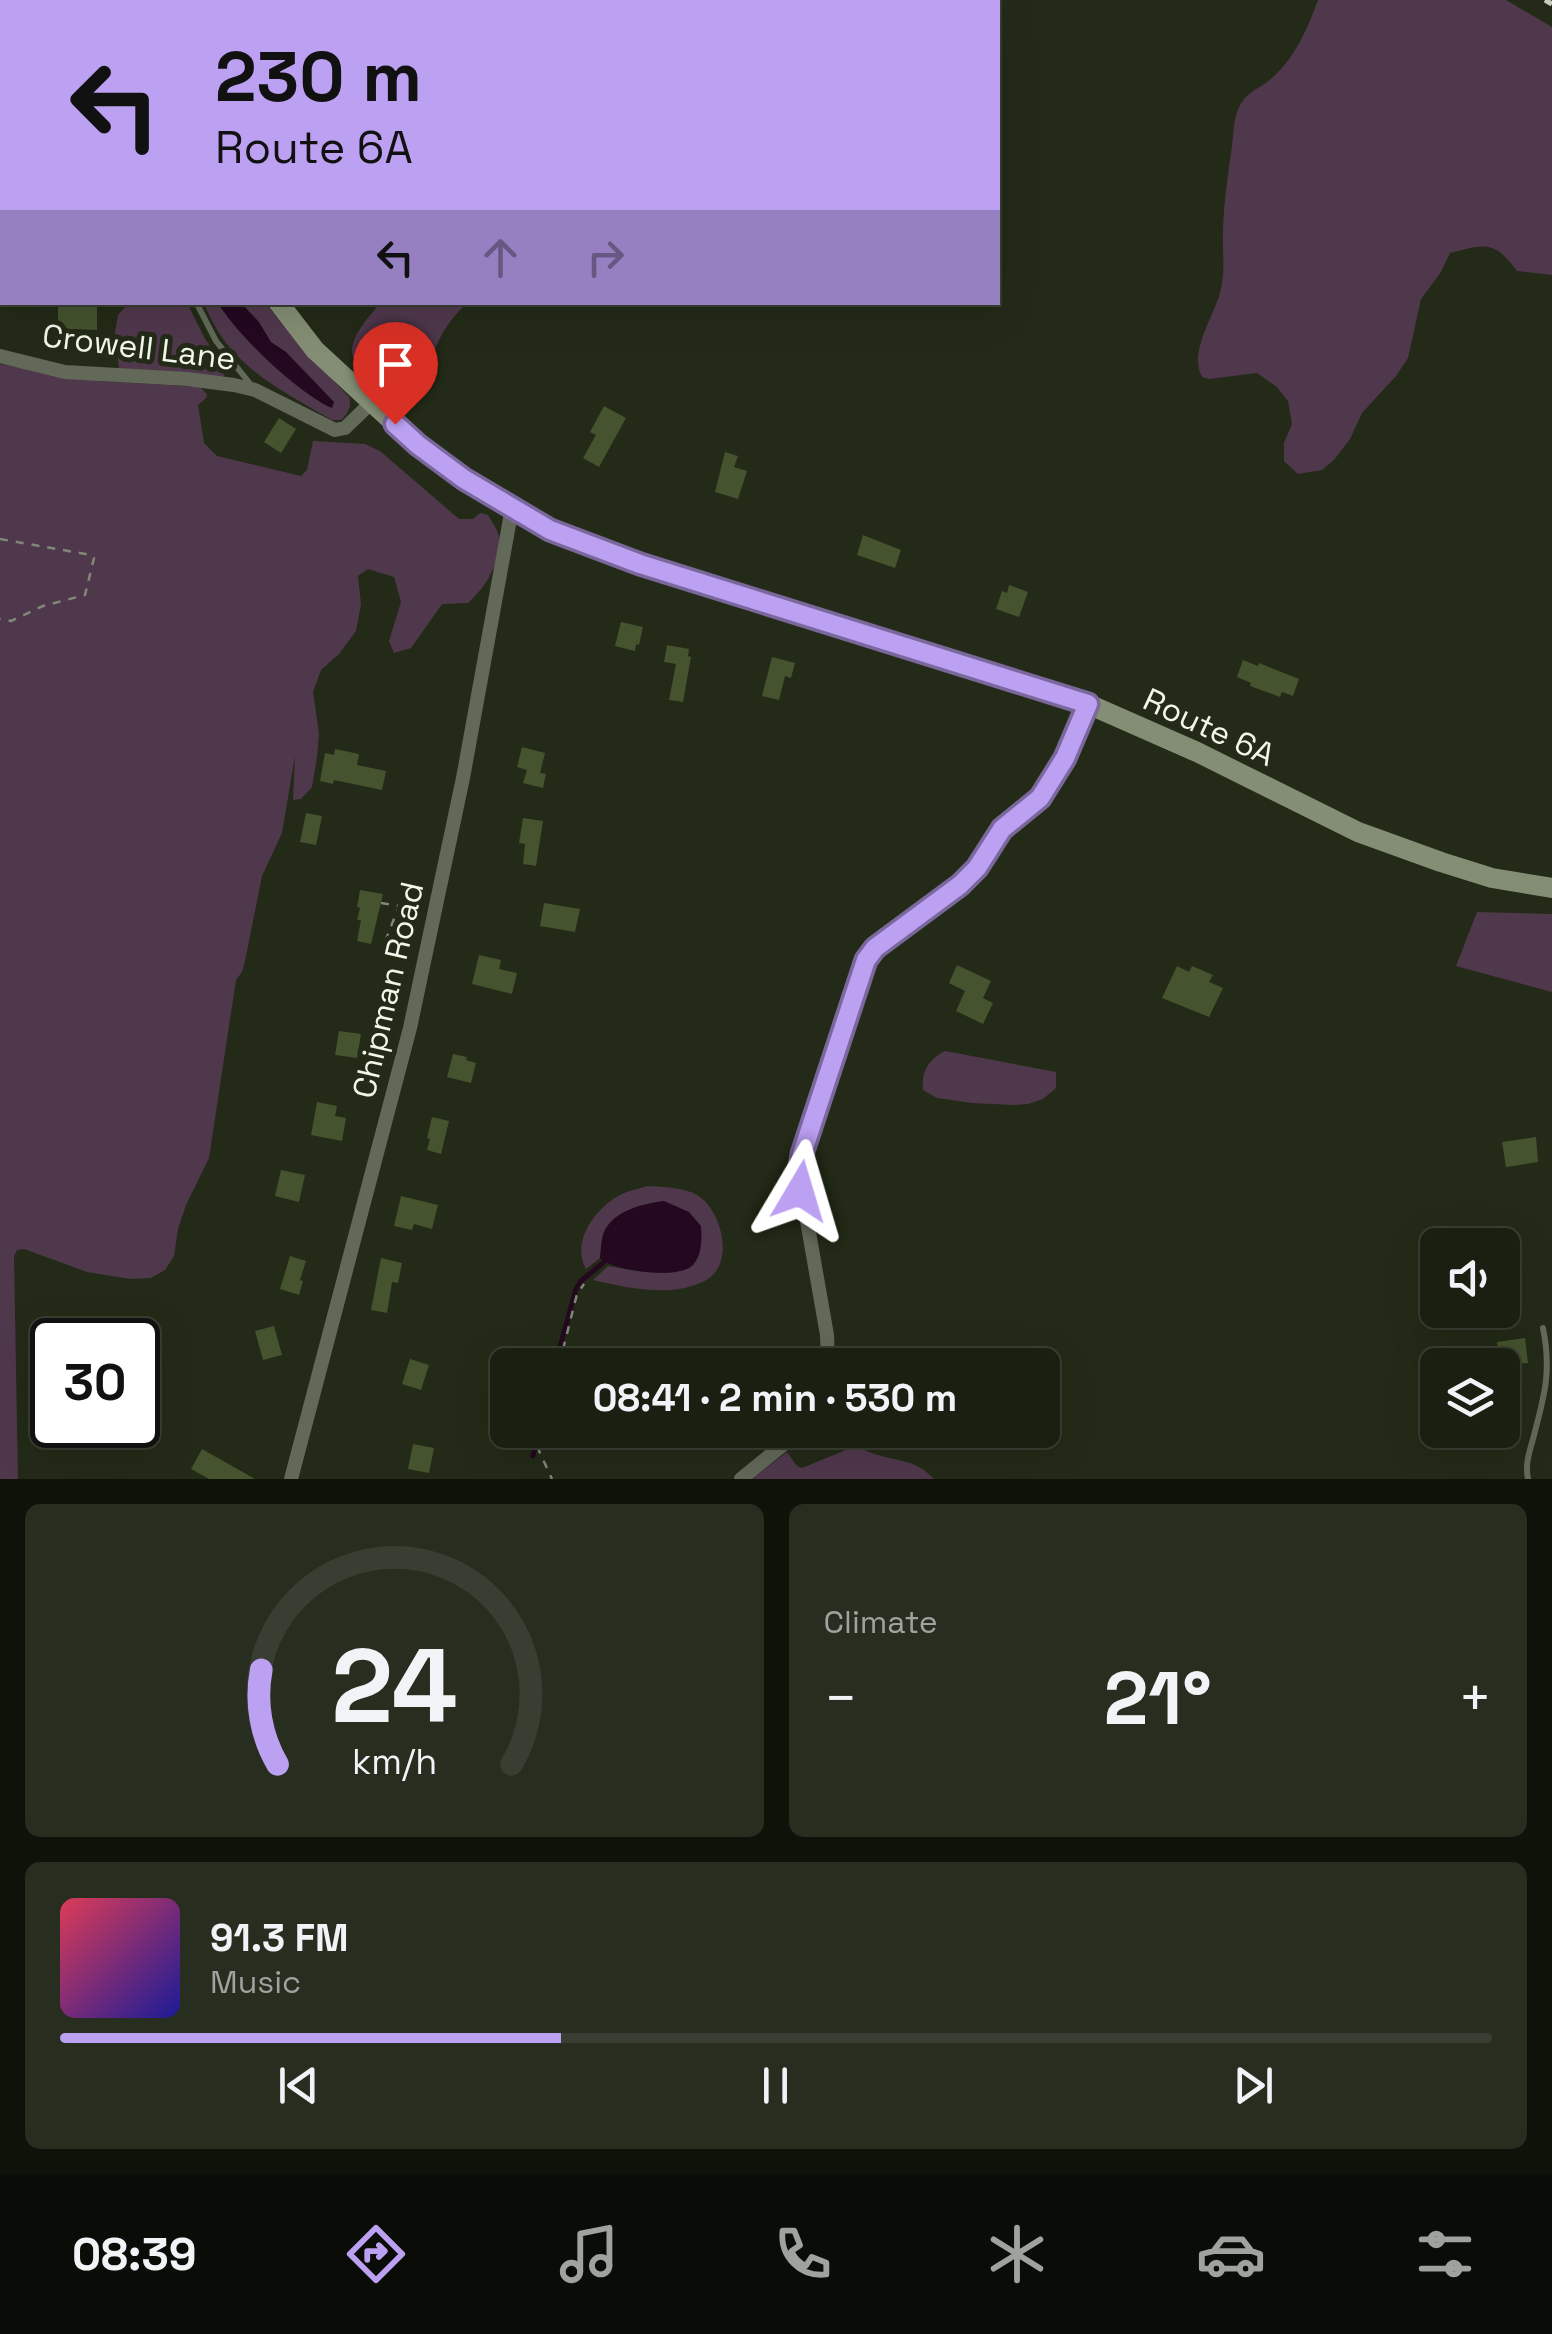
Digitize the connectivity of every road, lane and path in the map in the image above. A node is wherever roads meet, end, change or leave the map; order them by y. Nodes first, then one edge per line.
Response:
1 (198, 305) edge
2 (280, 305) edge
3 (0, 356) edge
4 (256, 390) junction
5 (372, 402) junction
6 (512, 508) junction
7 (0, 538) edge
8 (0, 618) edge
9 (1088, 704) junction
10 (1552, 888) edge
11 (381, 903) dead end
12 (385, 942) dead end
13 (584, 1284) dead end
14 (1544, 1328) dead end
15 (563, 1348) edge
16 (827, 1348) edge
17 (539, 1448) edge
18 (780, 1448) edge
19 (291, 1479) edge
20 (552, 1479) edge
21 (741, 1479) edge
22 (1528, 1479) edge

1 - 4 lane
2 - 5 main road, Route 6A
3 - 4 street, Crowell Lane
4 - 5 street, Crowell Lane
5 - 6 main road, Route 6A
6 - 9 main road, Route 6A
6 - 19 street, Chipman Road
7 - 8 path
9 - 10 main road, Route 6A
9 - 16 street
11 - 12 path
13 - 15 path
14 - 22 lane
17 - 20 path
18 - 21 street

